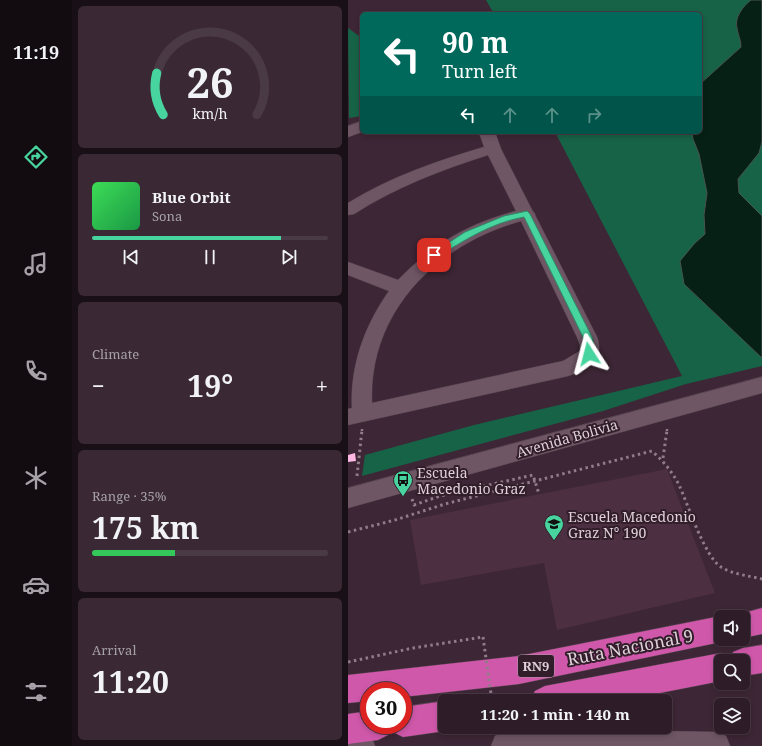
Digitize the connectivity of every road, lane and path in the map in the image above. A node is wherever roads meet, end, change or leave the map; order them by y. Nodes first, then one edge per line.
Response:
1 (348, 125) edge
2 (360, 125) edge
3 (360, 126) edge
4 (348, 132) edge
5 (488, 134) edge
6 (493, 149) junction
7 (348, 210) edge
8 (527, 214) junction
9 (348, 268) edge
10 (400, 288) junction
11 (762, 386) edge
12 (676, 408) junction
13 (356, 415) edge
14 (662, 458) junction
15 (348, 498) edge
16 (348, 532) edge
17 (762, 579) edge
18 (762, 621) edge
19 (750, 624) edge
20 (714, 630) edge
21 (762, 658) edge
22 (750, 661) edge
23 (348, 662) edge
24 (714, 668) edge
25 (348, 689) edge
26 (491, 694) edge
27 (581, 694) edge
28 (438, 717) edge
29 (412, 721) edge
30 (360, 727) edge
31 (348, 729) edge
32 (348, 743) edge
33 (361, 746) edge
34 (515, 746) edge
35 (716, 746) edge

1 - 2 street
3 - 4 street
5 - 6 street
6 - 7 street
6 - 8 street
8 - 10 street
8 - 13 street
9 - 10 street
10 - 13 street
11 - 12 street, Avenida Bolivia
12 - 14 path
12 - 15 street, Avenida Bolivia
14 - 16 path
14 - 17 path
18 - 19 highway
20 - 25 highway, Ruta Nacional 9 / RN9
21 - 22 highway
23 - 26 path, bridge
24 - 27 highway
28 - 29 highway
30 - 31 highway
32 - 33 street
34 - 35 street

